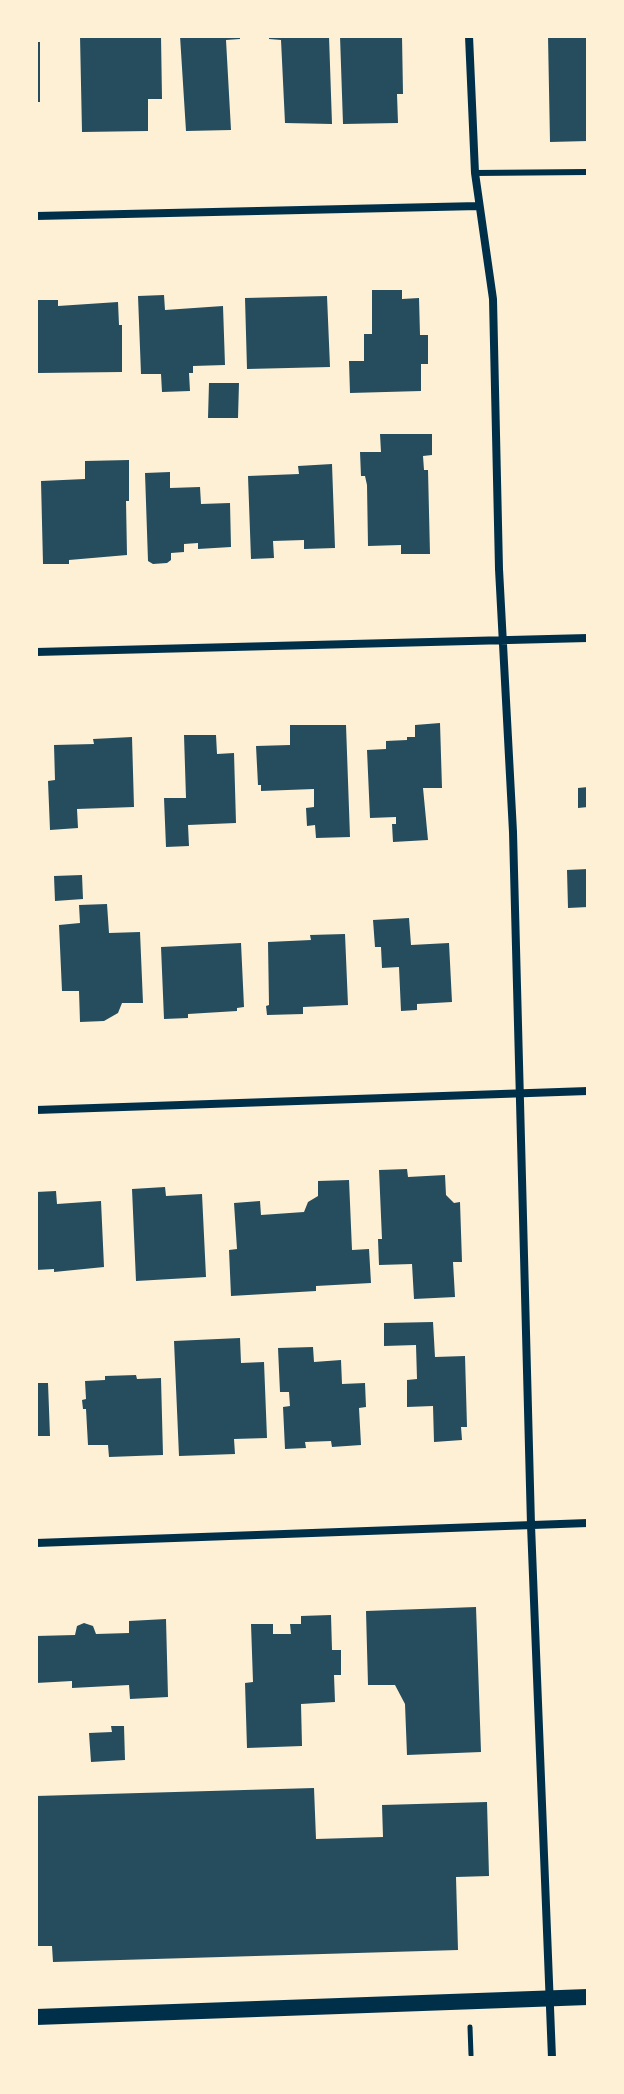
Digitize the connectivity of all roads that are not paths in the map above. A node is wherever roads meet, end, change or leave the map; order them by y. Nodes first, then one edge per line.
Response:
1 (469, 36) edge
2 (588, 172) edge
3 (475, 173) junction
4 (479, 206) junction
5 (36, 216) edge
6 (588, 638) edge
7 (502, 640) junction
8 (36, 652) edge
9 (588, 1091) edge
10 (519, 1093) junction
11 (36, 1110) edge
12 (588, 1523) edge
13 (531, 1525) junction
14 (36, 1543) edge
15 (588, 1997) edge
16 (551, 1999) junction
17 (36, 2017) edge
18 (552, 2058) edge

1 - 3 street
2 - 3 lane
3 - 4 street
4 - 5 street
4 - 7 street
6 - 7 street
7 - 8 street
7 - 10 street
9 - 10 street
10 - 11 street
10 - 13 street
12 - 13 street
13 - 14 street
13 - 16 street
15 - 16 main road
16 - 17 main road
16 - 18 street

